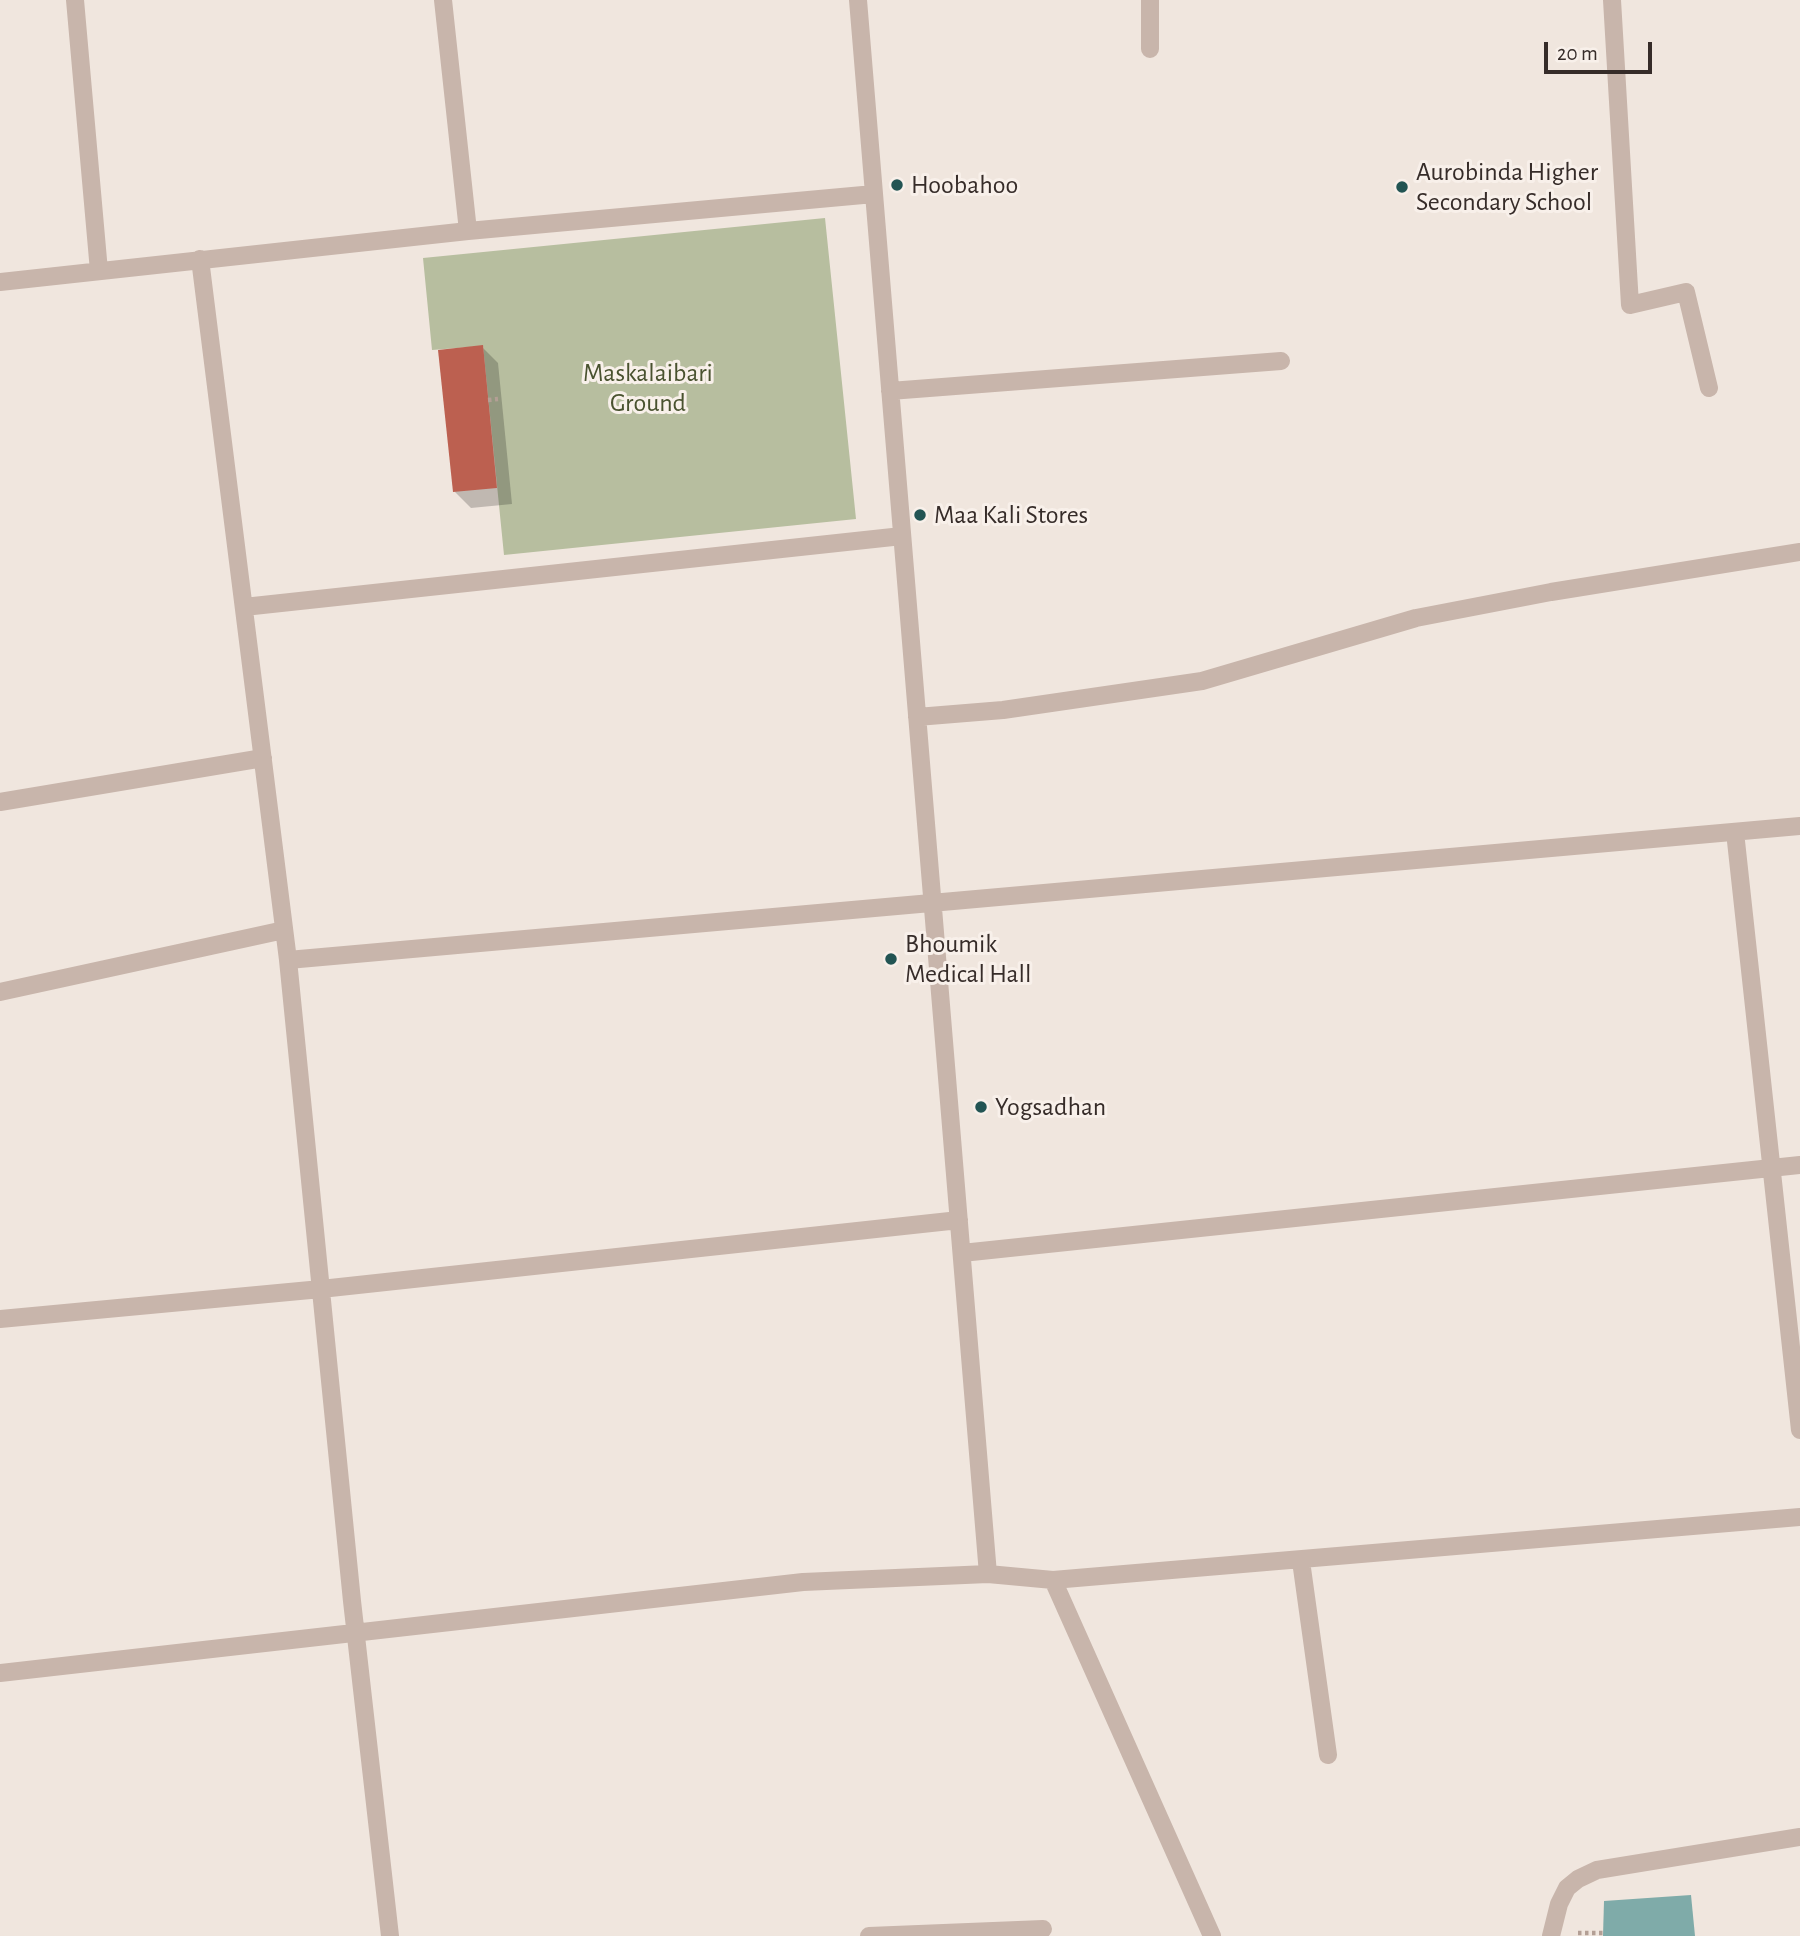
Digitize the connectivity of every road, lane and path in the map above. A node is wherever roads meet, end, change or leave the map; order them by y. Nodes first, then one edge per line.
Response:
1 (75, 0) edge
2 (443, 0) edge
3 (858, 0) edge
4 (1150, 0) edge
5 (1612, 0) edge
6 (1150, 49) dead end
7 (874, 194) junction
8 (468, 231) junction
9 (200, 259) junction
10 (99, 271) junction
11 (0, 282) edge
12 (1281, 361) dead end
13 (1709, 388) dead end
14 (890, 391) junction
15 (498, 399) dead end
16 (488, 400) dead end
17 (902, 536) junction
18 (1800, 552) edge
19 (244, 607) junction
20 (917, 717) junction
21 (262, 758) junction
22 (0, 802) edge
23 (1800, 826) edge
24 (1735, 832) junction
25 (932, 903) junction
26 (284, 930) junction
27 (288, 960) junction
28 (0, 992) edge
29 (1800, 1165) edge
30 (1772, 1168) junction
31 (959, 1220) junction
32 (962, 1253) junction
33 (321, 1289) junction
34 (0, 1319) edge
35 (1800, 1430) edge
36 (1800, 1517) edge
37 (1301, 1561) junction
38 (988, 1574) junction
39 (1053, 1580) junction
40 (356, 1635) junction
41 (0, 1673) edge
42 (1328, 1755) dead end
43 (1800, 1837) edge
44 (1043, 1929) dead end
45 (1592, 1933) dead end
46 (1606, 1933) dead end
47 (390, 1936) edge
48 (869, 1936) edge
49 (1212, 1936) edge
50 (1551, 1936) edge

1 - 10 street
2 - 8 street
3 - 7 street
4 - 6 street
5 - 13 street
7 - 8 street
7 - 14 street
8 - 9 street
9 - 10 street
9 - 19 street
10 - 11 street
12 - 14 street
14 - 17 street
15 - 16 path
17 - 19 street
17 - 20 street
18 - 20 street
19 - 21 street
20 - 25 street
21 - 22 street
21 - 26 street
23 - 24 street
24 - 25 street
24 - 30 street
25 - 27 street
25 - 31 street
26 - 27 street
26 - 28 street
27 - 33 street
29 - 30 street
30 - 32 street
30 - 35 street
31 - 32 street
31 - 33 street
32 - 38 street
33 - 34 street
33 - 40 street
36 - 37 street
37 - 39 street
37 - 42 street
38 - 39 street
38 - 40 street
39 - 49 street
40 - 41 street
40 - 47 street
43 - 50 street
44 - 48 street
45 - 46 path

